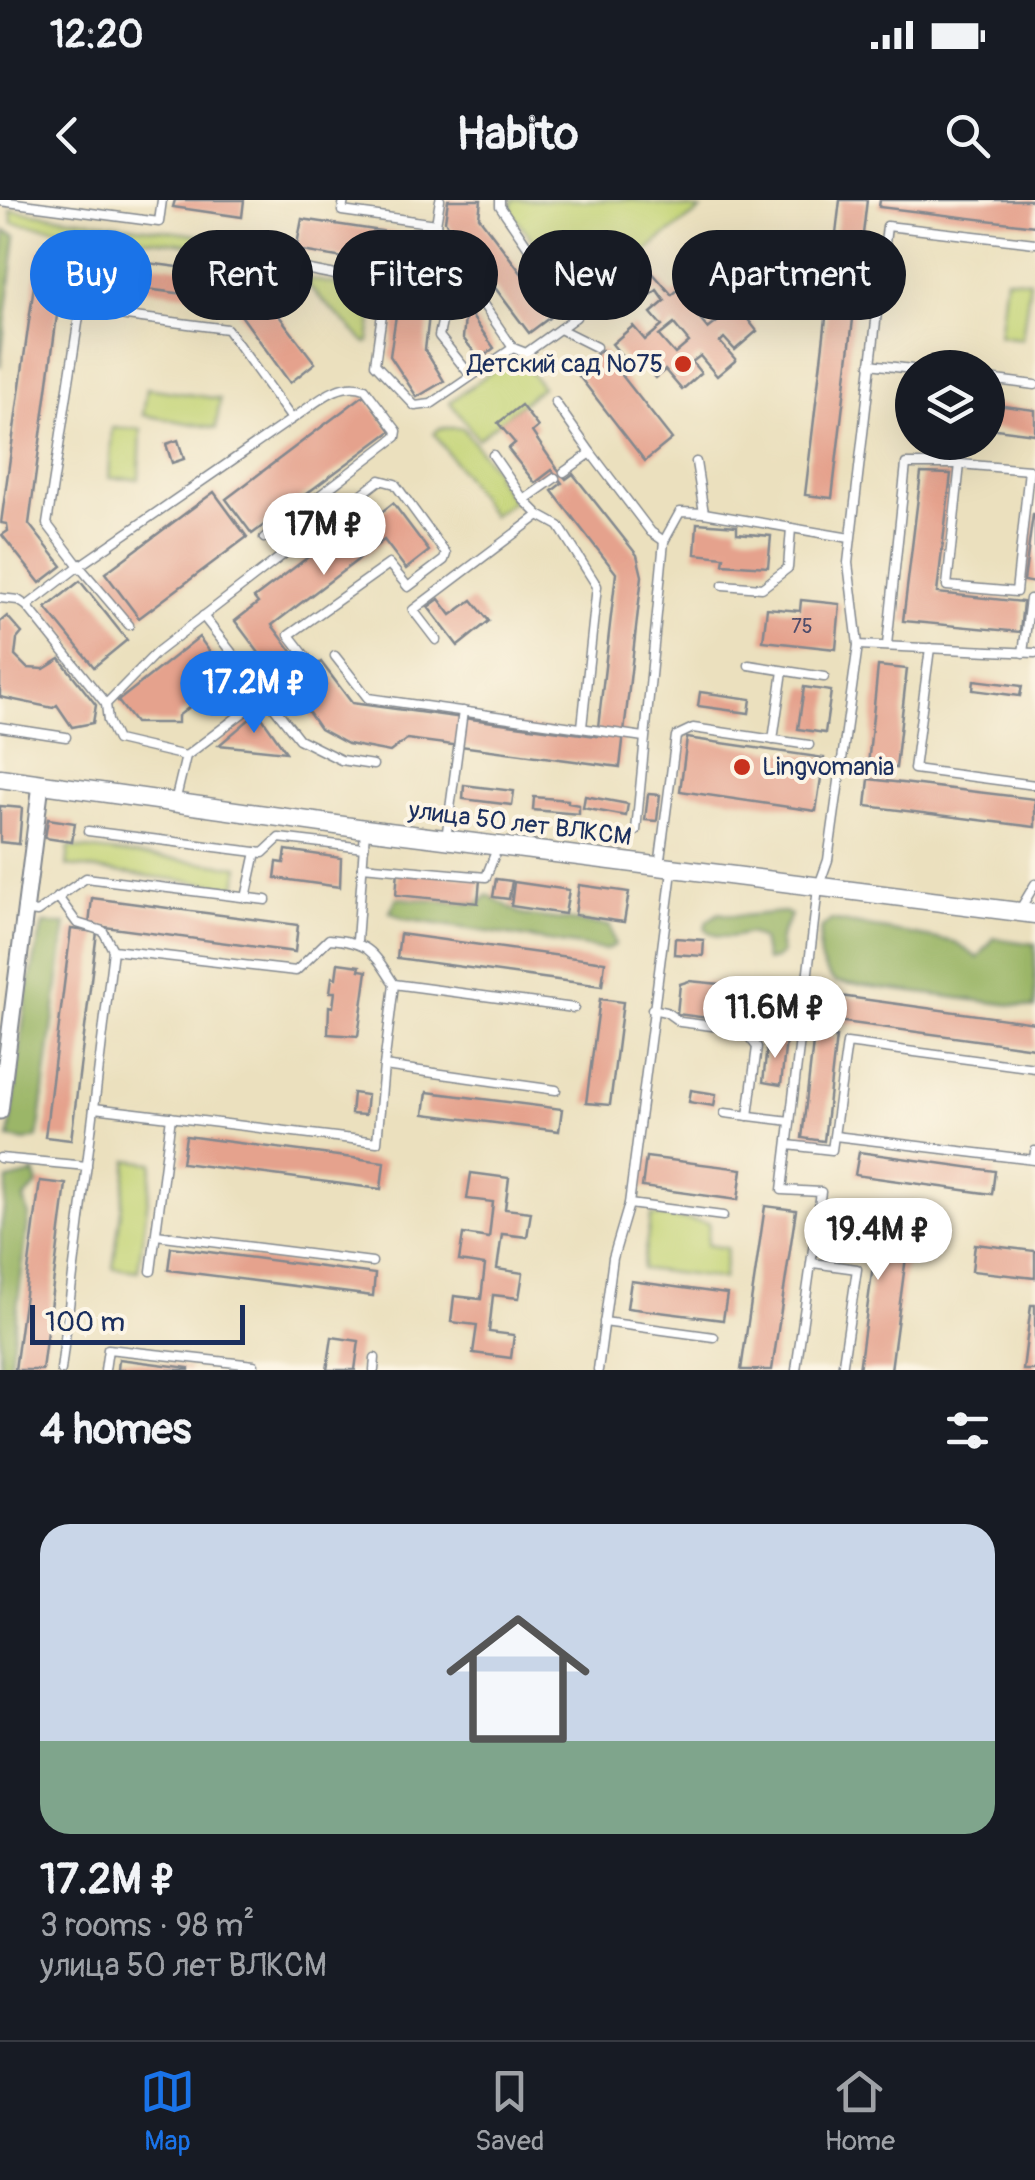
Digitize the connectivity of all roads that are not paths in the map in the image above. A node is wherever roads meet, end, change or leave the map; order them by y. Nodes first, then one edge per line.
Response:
1 (162, 200) edge
2 (344, 200) edge
3 (440, 200) edge
4 (500, 200) edge
5 (0, 201) edge
6 (27, 202) edge
7 (436, 224) junction
8 (437, 230) edge
9 (1035, 243) edge
10 (313, 271) edge
11 (442, 320) edge
12 (494, 320) edge
13 (560, 329) junction
14 (596, 347) dead end
15 (513, 348) junction
16 (870, 364) junction
17 (895, 367) edge
18 (471, 376) junction
19 (1005, 382) edge
20 (1035, 386) edge
21 (555, 402) dead end
22 (292, 419) junction
23 (591, 453) junction
24 (493, 455) dead end
25 (696, 462) dead end
26 (960, 464) junction
27 (564, 472) dead end
28 (554, 478) dead end
29 (524, 500) junction
30 (704, 513) junction
31 (539, 515) junction
32 (791, 528) junction
33 (264, 538) dead end
34 (850, 538) junction
35 (664, 541) junction
36 (79, 566) junction
37 (723, 585) dead end
38 (0, 598) edge
39 (1035, 600) edge
40 (27, 606) junction
41 (204, 616) junction
42 (128, 626) dead end
43 (436, 640) dead end
44 (858, 645) junction
45 (888, 645) junction
46 (930, 648) junction
47 (1023, 653) junction
48 (1035, 654) edge
49 (335, 656) dead end
50 (749, 665) dead end
51 (784, 671) junction
52 (824, 678) dead end
53 (262, 691) junction
54 (106, 704) junction
55 (463, 712) junction
56 (0, 727) edge
57 (582, 727) junction
58 (66, 737) dead end
59 (644, 737) junction
60 (772, 740) junction
61 (809, 745) dead end
62 (186, 756) junction
63 (373, 765) dead end
64 (0, 778) edge
65 (40, 784) junction
66 (1035, 785) edge
67 (176, 802) junction
68 (88, 831) dead end
69 (636, 831) dead end
70 (364, 838) junction
71 (446, 840) junction
72 (498, 846) junction
73 (256, 852) junction
74 (362, 866) junction
75 (666, 868) junction
76 (1035, 884) edge
77 (818, 888) junction
78 (58, 897) junction
79 (246, 898) junction
80 (266, 900) dead end
81 (23, 910) junction
82 (1027, 913) edge
83 (357, 942) junction
84 (113, 950) junction
85 (394, 984) junction
86 (574, 1008) dead end
87 (652, 1009) junction
88 (384, 1066) junction
89 (1035, 1068) edge
90 (556, 1090) dead end
91 (94, 1108) junction
92 (0, 1111) edge
93 (725, 1113) dead end
94 (748, 1116) junction
95 (171, 1117) junction
96 (790, 1120) junction
97 (835, 1136) junction
98 (788, 1144) junction
99 (1035, 1151) edge
100 (0, 1158) edge
101 (1034, 1160) edge
102 (87, 1166) junction
103 (628, 1204) junction
104 (723, 1216) dead end
105 (156, 1234) junction
106 (372, 1262) dead end
107 (812, 1263) junction
108 (150, 1271) dead end
109 (604, 1322) junction
110 (714, 1338) dead end
111 (375, 1358) dead end
112 (254, 1365) dead end
113 (61, 1370) edge
114 (105, 1370) edge
115 (374, 1370) edge
116 (598, 1370) edge
117 (796, 1370) edge
118 (842, 1370) edge

1 - 6 lane
2 - 7 lane
3 - 7 lane
4 - 13 lane
5 - 6 lane
7 - 8 lane
9 - 16 lane
10 - 18 lane
11 - 18 lane
12 - 15 lane
13 - 14 lane
13 - 15 lane
15 - 18 lane
16 - 17 lane
16 - 34 lane
19 - 20 lane
21 - 23 lane
22 - 33 lane
22 - 36 lane
22 - 36 lane
23 - 27 lane
23 - 35 lane
24 - 29 lane
25 - 30 lane
26 - 26 lane
26 - 45 lane
28 - 29 lane
29 - 31 lane
30 - 32 lane
30 - 35 lane
31 - 43 lane
31 - 57 lane
32 - 34 lane
32 - 37 lane
34 - 44 lane
35 - 59 lane
36 - 40 lane
36 - 42 lane
38 - 40 lane
39 - 47 lane
40 - 54 lane
41 - 53 lane
41 - 53 lane
41 - 54 lane
44 - 45 lane
44 - 77 lane
45 - 46 lane
46 - 47 lane
46 - 66 lane
47 - 48 lane
49 - 55 lane
50 - 51 lane
51 - 52 lane
51 - 60 lane
53 - 62 lane
53 - 63 lane
54 - 62 lane
55 - 57 lane
55 - 71 lane
56 - 58 lane
57 - 59 lane
59 - 69 lane
60 - 61 lane
60 - 75 lane
62 - 67 lane
64 - 65 street, улица 50 лет ВЛКСМ
65 - 67 street, улица 50 лет ВЛКСМ
65 - 81 street
67 - 70 street, улица 50 лет ВЛКСМ
68 - 73 lane
70 - 71 street, улица 50 лет ВЛКСМ
70 - 73 lane
70 - 74 lane
71 - 72 street, улица 50 лет ВЛКСМ
72 - 74 lane
72 - 75 street, улица 50 лет ВЛКСМ
73 - 79 lane
74 - 83 lane
75 - 77 street, улица 50 лет ВЛКСМ
75 - 87 lane
76 - 82 lane
77 - 82 street, улица 50 лет ВЛКСМ
77 - 96 lane
78 - 79 lane
78 - 81 lane
78 - 84 lane
79 - 80 lane
81 - 92 street
83 - 84 lane
83 - 85 lane
84 - 91 lane
85 - 86 lane
85 - 88 lane
87 - 94 lane
87 - 103 lane
88 - 90 lane
88 - 95 lane
89 - 97 lane
91 - 95 lane
91 - 102 lane
93 - 94 lane
94 - 96 lane
95 - 105 lane
96 - 98 lane
97 - 98 lane
97 - 101 lane
98 - 107 lane
99 - 101 lane
100 - 102 lane
102 - 113 lane
103 - 104 lane
103 - 109 lane
105 - 106 lane
105 - 108 lane
107 - 117 lane
107 - 118 lane
109 - 110 lane
109 - 116 lane
111 - 115 lane
112 - 114 lane

